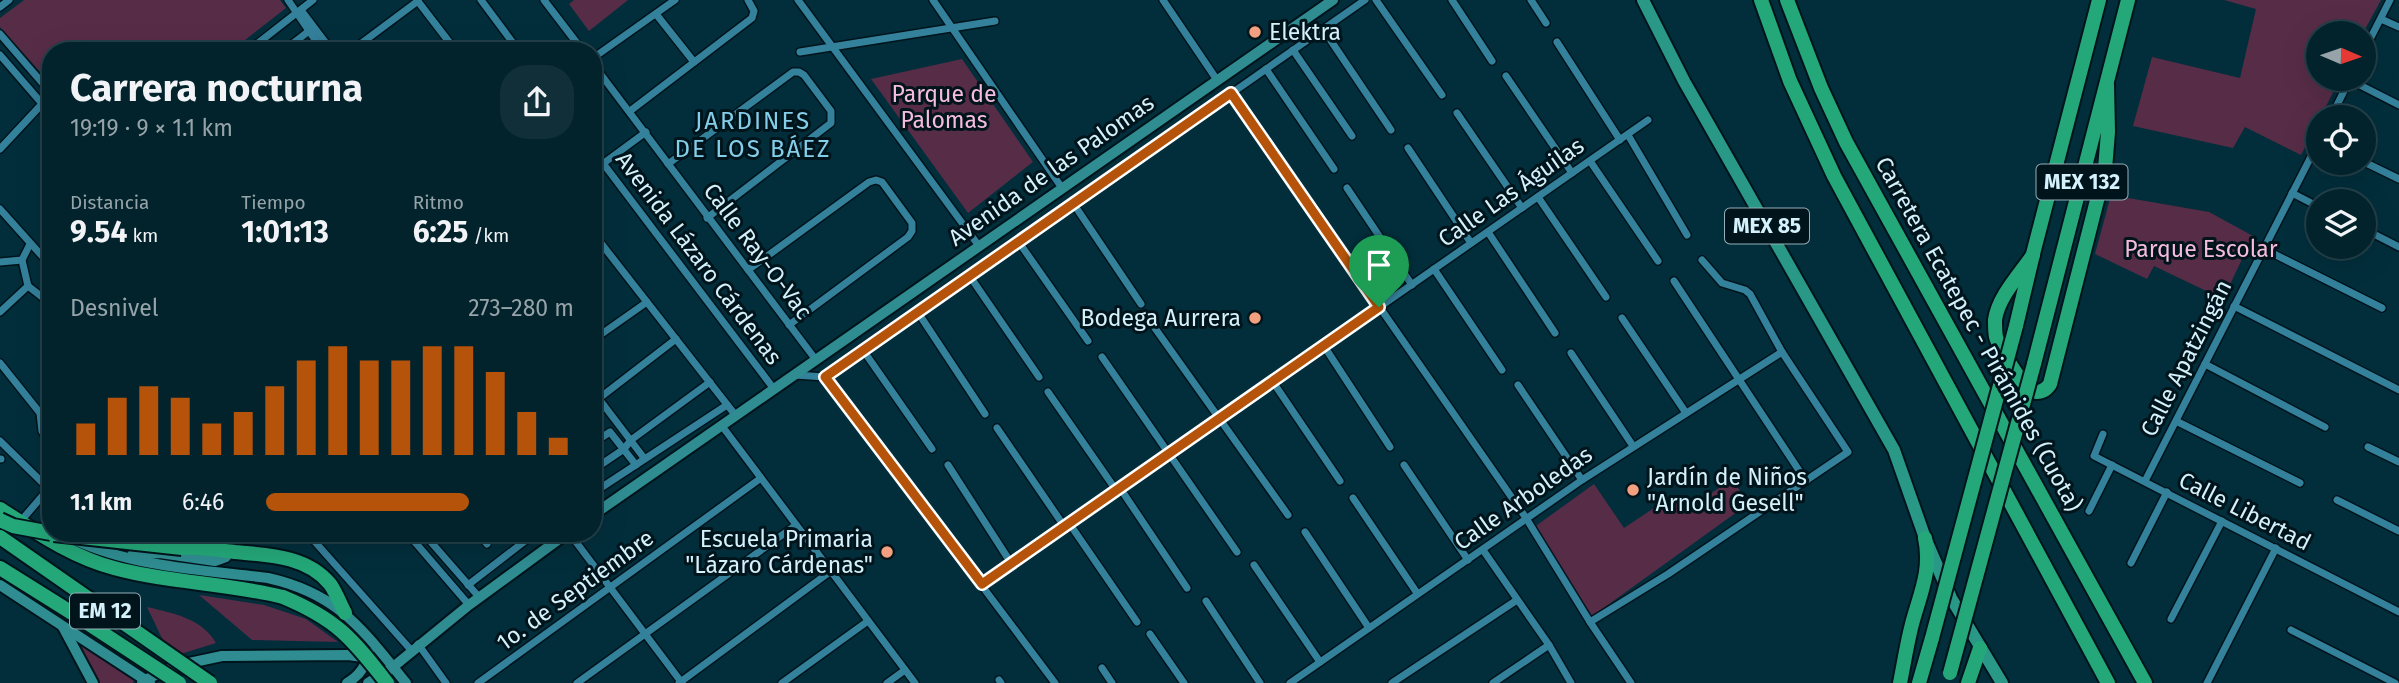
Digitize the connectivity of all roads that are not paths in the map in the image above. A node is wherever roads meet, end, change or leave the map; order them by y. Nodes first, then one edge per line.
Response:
1 (9, 0) edge
2 (288, 0) edge
3 (313, 0) edge
4 (418, 0) edge
5 (481, 0) edge
6 (544, 0) edge
7 (675, 0) edge
8 (748, 0) edge
9 (798, 0) edge
10 (933, 0) edge
11 (1163, 0) edge
12 (1333, 0) edge
13 (1365, 0) edge
14 (1376, 0) edge
15 (1452, 0) edge
16 (1531, 0) edge
17 (1643, 0) edge
18 (1761, 0) edge
19 (1787, 0) edge
20 (2099, 0) edge
21 (2129, 0) edge
22 (2390, 0) edge
23 (0, 7) edge
24 (299, 11) junction
25 (656, 14) junction
26 (2381, 19) junction
27 (995, 21) dead end
28 (1546, 23) dead end
29 (951, 27) junction
30 (2399, 27) edge
31 (2376, 28) edge
32 (1323, 29) junction
33 (309, 31) junction
34 (0, 34) edge
35 (259, 42) edge
36 (295, 42) edge
37 (316, 42) edge
38 (325, 42) edge
39 (363, 42) edge
40 (449, 42) edge
41 (512, 42) edge
42 (576, 42) edge
43 (1557, 42) dead end
44 (832, 46) junction
45 (1293, 50) junction
46 (602, 52) edge
47 (800, 52) dead end
48 (0, 55) edge
49 (1492, 61) dead end
50 (694, 62) junction
51 (1266, 69) junction
52 (602, 75) edge
53 (1506, 76) dead end
54 (1217, 80) junction
55 (42, 83) edge
56 (2107, 85) junction
57 (2373, 91) edge
58 (1231, 93) junction
59 (1442, 94) dead end
60 (42, 104) joint
61 (2399, 105) edge
62 (630, 111) junction
63 (1457, 113) dead end
64 (1648, 120) dead end
65 (1391, 130) dead end
66 (646, 132) junction
67 (1628, 135) junction
68 (1352, 136) dead end
69 (1620, 141) junction
70 (1, 148) edge
71 (1408, 148) dead end
72 (1590, 161) junction
73 (603, 163) joint
74 (668, 164) junction
75 (2306, 166) edge
76 (2376, 168) edge
77 (1335, 169) dead end
78 (1572, 173) junction
79 (2399, 179) edge
80 (1062, 188) junction
81 (1347, 188) dead end
82 (2292, 193) junction
83 (1538, 197) junction
84 (2306, 200) edge
85 (1073, 203) junction
86 (1522, 208) junction
87 (0, 209) edge
88 (707, 218) junction
89 (1488, 232) junction
90 (1687, 234) dead end
91 (2376, 235) edge
92 (1018, 241) junction
93 (1471, 243) junction
94 (30, 244) junction
95 (602, 245) edge
96 (979, 246) junction
97 (2399, 247) edge
98 (2264, 249) junction
99 (2033, 255) junction
100 (42, 257) edge
101 (22, 260) junction
102 (1702, 260) dead end
103 (1658, 261) dead end
104 (0, 262) edge
105 (1434, 269) junction
106 (748, 270) junction
107 (969, 275) junction
108 (1674, 281) dead end
109 (1412, 285) junction
110 (28, 286) junction
111 (42, 297) edge
112 (1606, 297) dead end
113 (647, 302) junction
114 (1141, 304) dead end
115 (2234, 306) junction
116 (1379, 307) junction
117 (2382, 308) dead end
118 (917, 311) junction
119 (0, 312) edge
120 (1622, 318) dead end
121 (1152, 324) dead end
122 (789, 325) junction
123 (1555, 333) dead end
124 (602, 334) edge
125 (677, 339) junction
126 (1088, 341) dead end
127 (1324, 346) junction
128 (863, 350) junction
129 (1782, 352) junction
130 (1571, 353) dead end
131 (1102, 357) dead end
132 (816, 360) junction
133 (0, 363) edge
134 (2205, 364) junction
135 (1502, 370) dead end
136 (794, 375) junction
137 (825, 377) junction
138 (1039, 377) dead end
139 (710, 382) junction
140 (1273, 382) junction
141 (1741, 383) junction
142 (1518, 386) dead end
143 (774, 390) junction
144 (2399, 390) edge
145 (1048, 392) dead end
146 (602, 396) edge
147 (727, 405) junction
148 (602, 408) edge
149 (1686, 413) junction
150 (985, 414) dead end
151 (736, 416) junction
152 (1219, 420) junction
153 (2176, 421) junction
154 (722, 426) junction
155 (2325, 427) dead end
156 (997, 428) dead end
157 (42, 431) edge
158 (2104, 434) dead end
159 (602, 437) edge
160 (631, 440) junction
161 (0, 442) edge
162 (1633, 446) junction
163 (1390, 447) dead end
164 (2368, 447) dead end
165 (624, 449) junction
166 (932, 449) dead end
167 (9, 452) junction
168 (1169, 453) junction
169 (644, 458) junction
170 (0, 459) edge
171 (2399, 462) edge
172 (602, 464) edge
173 (636, 465) junction
174 (947, 465) dead end
175 (1404, 465) dead end
176 (2112, 465) junction
177 (761, 478) junction
178 (1581, 480) junction
179 (42, 481) edge
180 (1340, 481) dead end
181 (1806, 481) junction
182 (2145, 481) junction
183 (2300, 483) dead end
184 (602, 487) edge
185 (1118, 489) junction
186 (2166, 492) junction
187 (42, 498) edge
188 (1353, 498) dead end
189 (2337, 500) dead end
190 (0, 509) edge
191 (602, 509) edge
192 (2089, 510) dead end
193 (1288, 515) dead end
194 (1526, 518) junction
195 (0, 520) edge
196 (2222, 521) junction
197 (20, 522) junction
198 (42, 525) edge
199 (796, 525) junction
200 (1066, 525) junction
201 (42, 530) edge
202 (2399, 531) edge
203 (1305, 532) dead end
204 (42, 535) edge
205 (0, 537) edge
206 (1925, 538) junction
207 (53, 542) edge
208 (79, 542) edge
209 (133, 542) edge
210 (315, 542) edge
211 (415, 542) edge
212 (431, 542) edge
213 (524, 542) edge
214 (557, 542) edge
215 (574, 542) edge
216 (182, 548) junction
217 (2276, 548) junction
218 (1483, 550) junction
219 (1237, 552) dead end
220 (125, 557) junction
221 (226, 557) junction
222 (1468, 560) junction
223 (1011, 563) junction
224 (2131, 563) dead end
225 (1254, 565) dead end
226 (0, 568) edge
227 (831, 571) junction
228 (982, 584) junction
229 (0, 585) edge
230 (468, 585) junction
231 (610, 588) junction
232 (1188, 588) dead end
233 (1417, 593) junction
234 (479, 597) junction
235 (1517, 600) junction
236 (1206, 601) dead end
237 (469, 605) junction
238 (2399, 612) edge
239 (345, 613) junction
240 (2171, 619) dead end
241 (868, 621) junction
242 (1137, 622) dead end
243 (1590, 622) junction
244 (62, 625) junction
245 (1369, 628) junction
246 (2291, 630) dead end
247 (645, 634) junction
248 (1150, 634) dead end
249 (370, 640) junction
250 (1549, 645) junction
251 (414, 647) junction
252 (1980, 648) junction
253 (222, 656) junction
254 (368, 658) junction
255 (1320, 663) junction
256 (393, 667) junction
257 (1102, 668) dead end
258 (905, 670) junction
259 (1949, 678) edge
260 (146, 682) edge
261 (681, 682) edge
262 (2397, 682) edge
263 (93, 683) edge
264 (179, 683) edge
265 (201, 683) edge
266 (210, 683) edge
267 (347, 683) edge
268 (368, 683) edge
269 (387, 683) edge
270 (406, 683) edge
271 (446, 683) edge
272 (478, 683) edge
273 (577, 683) edge
274 (782, 683) edge
275 (887, 683) edge
276 (915, 683) edge
277 (1055, 683) edge
278 (1112, 683) edge
279 (1184, 683) edge
280 (1260, 683) edge
281 (1290, 683) edge
282 (1392, 683) edge
283 (1493, 683) edge
284 (1571, 683) edge
285 (1631, 683) edge
286 (1900, 683) edge
287 (1919, 683) edge
288 (1968, 683) edge
289 (2002, 683) edge
290 (2108, 683) edge
291 (2146, 683) edge
292 (2207, 683) edge

1 - 23 street
2 - 24 street
3 - 24 street
4 - 39 street
4 - 40 street
5 - 41 street
6 - 42 street
7 - 25 street
8 - 50 street
9 - 44 street
10 - 29 street
11 - 54 street
12 - 54 main road, Avenida de las Palomas
13 - 32 street, Avenida de las Palomas
14 - 59 street
15 - 49 street
16 - 28 street
17 - 206 main road, MEX 85
18 - 290 highway
19 - 291 highway, Carretera Ecatepec - Pirámides (Cuota)
20 - 99 highway, MEX 132
21 - 56 highway, MEX 132
22 - 26 street
24 - 33 street
24 - 35 street
24 - 38 street
25 - 46 street
25 - 50 street
26 - 30 street
26 - 31 street
27 - 29 street
29 - 44 street
29 - 80 street
32 - 45 street, Avenida de las Palomas
32 - 65 street
33 - 36 street
33 - 37 street
34 - 55 street
43 - 69 street
44 - 47 street
44 - 96 street
45 - 51 street, Avenida de las Palomas
45 - 68 street
48 - 60 street
50 - 62 street
51 - 58 street, Avenida de las Palomas
51 - 77 street
52 - 62 street, Calle Ray-O-Vac
53 - 78 street
54 - 80 main road, Avenida de las Palomas
56 - 99 highway
56 - 259 highway, MEX 132, bridge
57 - 61 street
58 - 85 street, Avenida de las Palomas
58 - 116 street
60 - 70 street
62 - 66 street, Calle Ray-O-Vac
63 - 86 street
64 - 67 street, Calle Las Águilas
66 - 73 street
66 - 74 street, Calle Ray-O-Vac
67 - 69 street, Calle Las Águilas
67 - 90 street
69 - 72 street, Calle Las Águilas
71 - 93 street
72 - 78 street, Calle Las Águilas
72 - 103 street
73 - 143 street, Avenida Lázaro Cárdenas
74 - 88 street, Calle Ray-O-Vac
74 - 88 street
75 - 82 street, Calle Apatzingán
76 - 79 street
78 - 83 street, Calle Las Águilas
80 - 96 main road, Avenida de las Palomas
81 - 109 street
82 - 84 street
82 - 98 street, Calle Apatzingán
83 - 86 street, Calle Las Águilas
83 - 112 street
85 - 92 street, Avenida de las Palomas
85 - 114 street
86 - 89 street, Calle Las Águilas
87 - 94 street
88 - 106 street, Calle Ray-O-Vac
89 - 93 street, Calle Las Águilas
89 - 123 street
91 - 97 street
92 - 107 street, Avenida de las Palomas
92 - 126 street
93 - 105 street, Calle Las Águilas
94 - 100 street
94 - 101 street
95 - 113 street
96 - 132 main road, Avenida de las Palomas
98 - 115 street, Calle Apatzingán
98 - 117 street
99 - 287 highway, MEX 132, bridge
101 - 104 street
101 - 110 street
102 - 129 street
105 - 109 street, Calle Las Águilas
105 - 135 street
106 - 122 street, Calle Ray-O-Vac
106 - 122 street
107 - 118 street, Avenida de las Palomas
107 - 138 street
108 - 141 street
109 - 116 street, Calle Las Águilas
110 - 111 street
110 - 119 street
113 - 124 street
113 - 125 street
115 - 134 street, Calle Apatzingán
115 - 144 street
116 - 127 street, Calle Las Águilas
116 - 194 street
118 - 128 street, Avenida de las Palomas
118 - 150 street
120 - 149 street
121 - 152 street
122 - 132 street, Calle Ray-O-Vac
125 - 139 street
125 - 146 street
127 - 140 street, Calle Las Águilas
127 - 163 street
128 - 137 street, Avenida de las Palomas
128 - 166 street
129 - 141 street, Calle Arboledas
129 - 181 street
130 - 162 street
131 - 168 street
132 - 136 main road, Avenida de las Palomas
133 - 157 street
134 - 153 street, Calle Apatzingán
134 - 155 street
136 - 137 street
136 - 143 main road, Avenida de las Palomas
137 - 228 street
139 - 147 street
139 - 160 street
140 - 152 street, Calle Las Águilas
140 - 180 street
141 - 149 street, Calle Arboledas
141 - 181 street
142 - 178 street
143 - 151 main road, Avenida de las Palomas
145 - 185 street
147 - 151 street
147 - 169 street
148 - 160 street
149 - 162 street, Calle Arboledas
151 - 154 main road, Avenida de las Palomas
152 - 168 street, Calle Las Águilas
152 - 193 street
153 - 182 street, Calle Apatzingán
153 - 183 street
154 - 177 street
154 - 191 main road, Avenida de las Palomas
156 - 200 street
158 - 176 street
159 - 165 street
160 - 165 street
160 - 169 street
161 - 167 street
162 - 178 street, Calle Arboledas
164 - 171 street
165 - 172 street
165 - 173 street
167 - 170 street
167 - 179 street
168 - 185 street, Calle Las Águilas
168 - 219 street
169 - 173 street
173 - 184 street
174 - 223 street
175 - 222 street
176 - 182 street, Calle Libertad
176 - 192 street
177 - 199 street
177 - 231 street, 1o. de Septiembre
178 - 194 street, Calle Arboledas
181 - 243 street
182 - 186 street, Calle Libertad
185 - 200 street, Calle Las Águilas
185 - 232 street
186 - 196 street, Calle Libertad
186 - 224 street
187 - 197 street
188 - 233 street
189 - 202 street
190 - 197 highway
194 - 218 street, Calle Arboledas
194 - 243 street
195 - 201 highway, bridge
196 - 217 street, Calle Libertad
196 - 240 street
197 - 198 main road
197 - 204 highway, bridge
199 - 227 street
199 - 247 street
200 - 223 street, Calle Las Águilas
200 - 242 street
203 - 245 street
205 - 266 highway, EM 12, bridge
206 - 252 main road, MEX 85
206 - 286 highway
207 - 269 highway, bridge
208 - 220 main road
209 - 216 highway, bridge
210 - 251 street
211 - 237 street
212 - 230 street
213 - 230 street
214 - 234 main road
215 - 231 street
216 - 221 highway
216 - 239 highway
217 - 238 street, Calle Libertad
217 - 292 street
218 - 222 street, Calle Arboledas
218 - 235 street
220 - 221 main road
220 - 239 main road
221 - 239 highway
222 - 233 street, Calle Arboledas
223 - 228 street, Calle Las Águilas
225 - 255 street
226 - 264 highway, bridge
227 - 241 street
227 - 261 street
228 - 277 street
229 - 244 main road
230 - 234 street
231 - 247 street
231 - 272 street, 1o. de Septiembre
233 - 245 street, Calle Arboledas
234 - 237 main road
235 - 250 street
235 - 282 street
236 - 280 street
237 - 251 main road
239 - 249 main road
241 - 258 street
241 - 274 street
243 - 285 street
244 - 260 main road
244 - 263 main road
245 - 255 street, Calle Arboledas
246 - 262 street
247 - 261 street
247 - 273 street
248 - 279 street
249 - 254 main road
249 - 256 main road
250 - 283 street
250 - 284 street
251 - 256 main road
251 - 271 street
252 - 288 highway
252 - 289 main road, MEX 85
253 - 254 main road
253 - 260 main road
253 - 265 main road
254 - 256 main road
254 - 267 main road
255 - 281 street, Calle Arboledas
256 - 268 main road
256 - 270 main road
257 - 278 street
258 - 275 street
258 - 276 street

